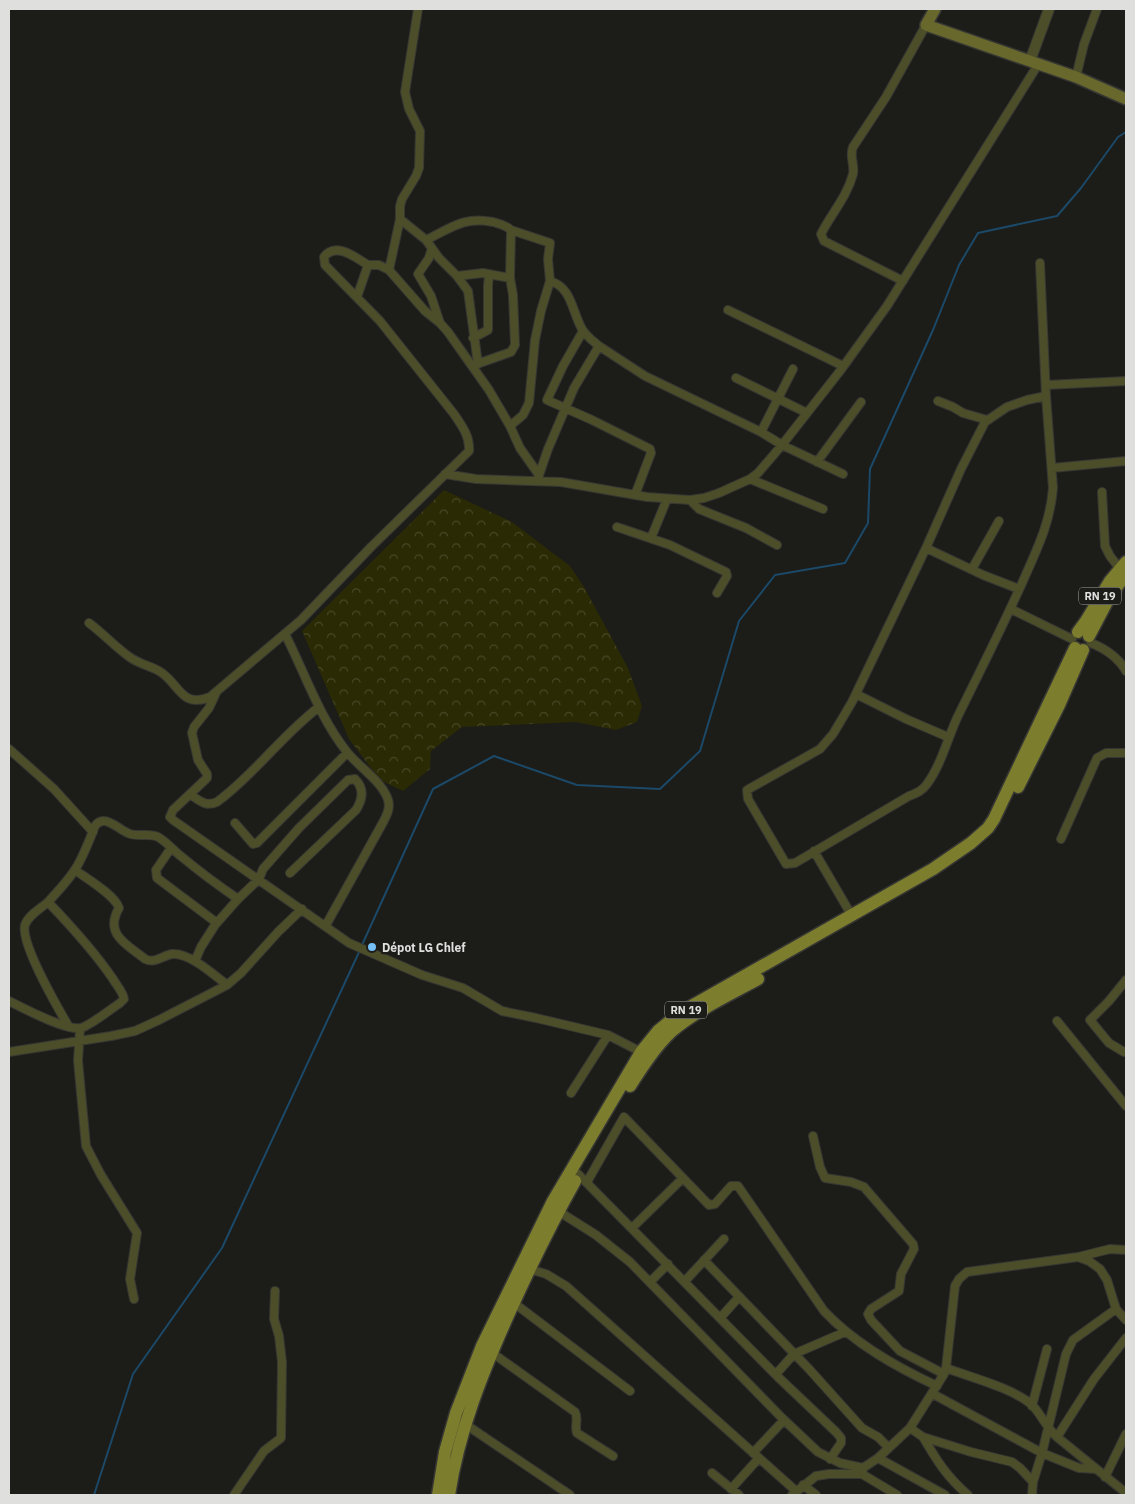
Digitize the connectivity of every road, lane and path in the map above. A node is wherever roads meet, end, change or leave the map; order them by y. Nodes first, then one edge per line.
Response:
1 (418, 9) edge
2 (934, 9) edge
3 (1049, 9) edge
4 (1096, 9) edge
5 (926, 25) junction
6 (1034, 62) junction
7 (1076, 77) junction
8 (1126, 99) edge
9 (400, 219) junction
10 (511, 230) junction
11 (426, 240) junction
12 (432, 248) junction
13 (1040, 262) dead end
14 (368, 265) junction
15 (389, 270) junction
16 (490, 274) junction
17 (457, 276) junction
18 (510, 278) junction
19 (550, 281) junction
20 (903, 281) junction
21 (357, 297) junction
22 (728, 310) dead end
23 (440, 322) junction
24 (583, 331) junction
25 (473, 338) junction
26 (599, 346) junction
27 (475, 365) junction
28 (843, 366) junction
29 (794, 369) dead end
30 (736, 378) dead end
31 (1126, 381) edge
32 (1046, 384) junction
33 (1046, 396) junction
34 (779, 400) junction
35 (938, 401) dead end
36 (861, 402) dead end
37 (566, 408) junction
38 (807, 413) junction
39 (988, 420) junction
40 (510, 426) junction
41 (761, 432) junction
42 (782, 445) junction
43 (1126, 461) edge
44 (817, 462) junction
45 (1052, 468) junction
46 (445, 474) junction
47 (843, 474) dead end
48 (538, 478) junction
49 (750, 479) junction
50 (1102, 492) dead end
51 (635, 495) junction
52 (667, 499) junction
53 (690, 500) junction
54 (823, 509) dead end
55 (999, 520) dead end
56 (617, 526) dead end
57 (650, 538) junction
58 (777, 545) dead end
59 (926, 548) junction
60 (972, 568) junction
61 (1124, 568) edge
62 (1019, 589) junction
63 (717, 593) dead end
64 (1011, 609) junction
65 (89, 623) dead end
66 (285, 634) junction
67 (1081, 641) junction
68 (1126, 671) edge
69 (216, 693) junction
70 (856, 694) junction
71 (319, 706) junction
72 (948, 737) junction
73 (9, 749) edge
74 (347, 752) junction
75 (1126, 753) edge
76 (191, 795) junction
77 (235, 822) dead end
78 (93, 832) junction
79 (1061, 839) dead end
80 (171, 848) junction
81 (814, 851) junction
82 (75, 870) junction
83 (290, 873) dead end
84 (259, 879) junction
85 (238, 900) junction
86 (48, 902) junction
87 (302, 909) junction
88 (853, 919) junction
89 (217, 923) junction
90 (326, 925) junction
91 (195, 961) junction
92 (1126, 980) edge
93 (227, 985) junction
94 (9, 1001) edge
95 (1057, 1021) dead end
96 (69, 1027) junction
97 (80, 1028) junction
98 (608, 1035) junction
99 (78, 1041) junction
100 (9, 1052) edge
101 (646, 1052) junction
102 (1125, 1052) edge
103 (571, 1093) dead end
104 (1125, 1102) edge
105 (813, 1136) dead end
106 (583, 1178) junction
107 (683, 1178) junction
108 (555, 1209) junction
109 (632, 1228) junction
110 (724, 1239) dead end
111 (1126, 1250) edge
112 (1078, 1256) junction
113 (704, 1260) junction
114 (668, 1264) junction
115 (530, 1269) junction
116 (685, 1281) junction
117 (650, 1282) junction
118 (275, 1291) dead end
119 (739, 1297) junction
120 (134, 1299) dead end
121 (514, 1303) junction
122 (1116, 1309) junction
123 (721, 1317) junction
124 (1126, 1320) edge
125 (845, 1332) junction
126 (1126, 1338) edge
127 (1047, 1349) dead end
128 (486, 1354) junction
129 (794, 1354) junction
130 (945, 1371) junction
131 (776, 1374) junction
132 (935, 1390) junction
133 (630, 1391) dead end
134 (1032, 1406) junction
135 (784, 1420) junction
136 (465, 1424) junction
137 (910, 1428) junction
138 (1048, 1429) junction
139 (1126, 1434) edge
140 (923, 1437) junction
141 (1057, 1437) junction
142 (888, 1448) junction
143 (1042, 1453) junction
144 (613, 1456) dead end
145 (756, 1456) junction
146 (878, 1458) junction
147 (830, 1459) junction
148 (1096, 1469) junction
149 (862, 1471) junction
150 (712, 1474) dead end
151 (1105, 1477) junction
152 (1033, 1482) junction
153 (731, 1488) junction
154 (797, 1491) edge
155 (1126, 1493) edge
156 (234, 1495) edge
157 (438, 1495) edge
158 (449, 1495) edge
159 (570, 1495) edge
160 (739, 1495) edge
161 (816, 1495) edge
162 (897, 1495) edge
163 (946, 1495) edge
164 (968, 1495) edge
165 (1032, 1495) edge

1 - 9 street
2 - 5 main road
3 - 6 street
4 - 7 street
5 - 6 main road
5 - 20 street
6 - 7 main road
6 - 20 street
7 - 8 main road
9 - 11 street
9 - 15 street
10 - 11 street
10 - 18 street
10 - 19 street
11 - 12 street
12 - 17 street
12 - 23 street
13 - 32 street
14 - 15 street
14 - 21 street
14 - 21 street
15 - 23 street
16 - 17 street
16 - 18 street
16 - 25 street
17 - 25 street
18 - 27 street
19 - 24 street
19 - 40 street
20 - 28 street
21 - 46 street
22 - 28 street
23 - 27 street
24 - 26 street
24 - 37 street
25 - 27 street
26 - 37 street
26 - 41 street
27 - 40 street
28 - 38 street
29 - 34 street
30 - 34 street
31 - 32 street
32 - 33 street
33 - 39 street
33 - 45 street
34 - 38 street
34 - 41 street
35 - 39 street
36 - 44 street
37 - 48 street
37 - 51 street
38 - 42 street
39 - 59 street
40 - 48 street
41 - 42 street
42 - 44 street
42 - 49 street
43 - 45 street
44 - 47 street
45 - 62 street
46 - 48 street
46 - 66 street
48 - 51 street
49 - 53 street
49 - 54 street
50 - 61 street
51 - 52 street
52 - 53 street
52 - 57 street
53 - 58 street
55 - 60 street
56 - 57 street
57 - 63 street
59 - 60 street
59 - 70 street
60 - 62 street
61 - 67 main road, RN 19
62 - 64 street
64 - 67 street
64 - 72 street
65 - 69 street
66 - 69 street
66 - 71 street
67 - 68 street
67 - 88 main road, RN 19
69 - 76 street
70 - 72 street
70 - 81 street
71 - 74 street
71 - 76 street
72 - 81 street
73 - 78 street
74 - 77 street
74 - 90 street
75 - 79 street
76 - 84 street
78 - 80 street
78 - 82 street
80 - 85 street
80 - 89 street
81 - 88 street
82 - 86 street
82 - 91 street
83 - 84 street
84 - 85 street
84 - 87 street
85 - 89 street
86 - 96 street
86 - 97 street
87 - 90 street
87 - 93 street
88 - 101 main road, RN 19
89 - 91 street
90 - 98 street
91 - 93 street
92 - 102 street
93 - 99 street
94 - 96 street
95 - 104 street
96 - 97 street
97 - 99 street
98 - 101 street
98 - 103 street
99 - 100 street
99 - 120 street
101 - 106 main road, RN 19
101 - 108 main road, RN 19
105 - 130 street
106 - 107 street
106 - 108 main road, RN 19
106 - 109 street
107 - 109 street
107 - 125 street
108 - 115 main road, RN 19
108 - 117 street
108 - 128 main road, RN 19
109 - 114 street
110 - 113 street
111 - 112 street
112 - 122 street
112 - 130 street
113 - 116 street
113 - 119 street
114 - 116 street
114 - 117 street
115 - 121 main road, RN 19
115 - 145 street
116 - 123 street
117 - 135 street
118 - 156 street
119 - 123 street
119 - 129 street
121 - 128 main road, RN 19
121 - 133 street
122 - 124 street
122 - 138 street
123 - 131 street
125 - 129 street
125 - 132 street
126 - 141 street
127 - 134 street
128 - 136 main road, RN 19
128 - 144 street
128 - 157 main road, RN 19
129 - 131 street
129 - 142 street
130 - 132 street
130 - 134 street
131 - 147 street
132 - 137 street
132 - 143 street
134 - 138 street
135 - 145 street
135 - 147 street
136 - 158 main road, RN 19
136 - 159 street
137 - 140 street
137 - 142 street
138 - 141 street
138 - 143 street
139 - 151 street
140 - 152 street
140 - 164 street
141 - 148 street
142 - 146 street
143 - 148 street
143 - 152 street
145 - 153 street
145 - 154 street
146 - 149 street
146 - 163 street
147 - 149 street
148 - 151 street
149 - 154 street
149 - 162 street
150 - 153 street
151 - 155 street
152 - 165 street
153 - 160 street
154 - 161 street

